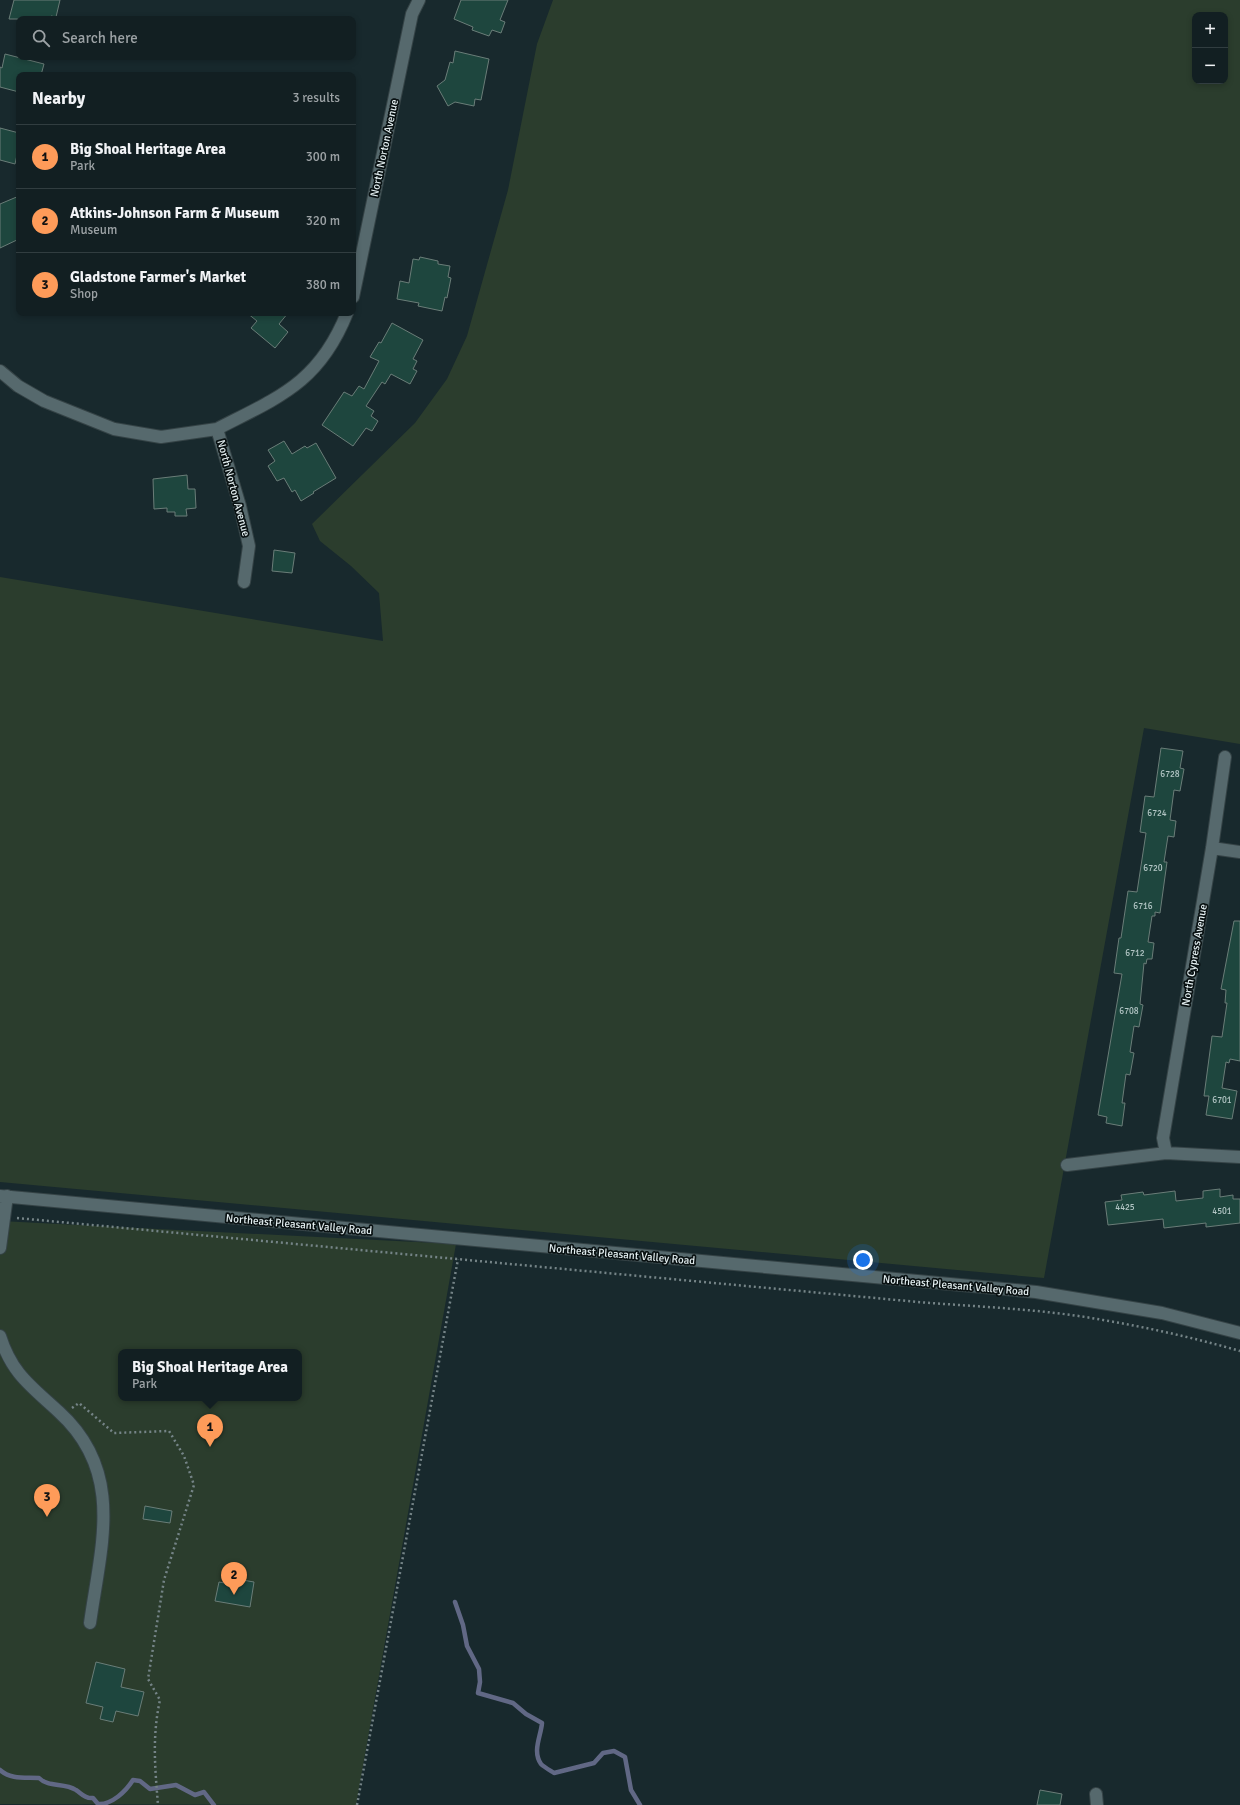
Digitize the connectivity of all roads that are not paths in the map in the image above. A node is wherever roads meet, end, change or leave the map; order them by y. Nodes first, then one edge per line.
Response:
1 (419, 0) edge
2 (356, 283) edge
3 (345, 316) edge
4 (0, 371) edge
5 (217, 429) junction
6 (244, 582) dead end
7 (1225, 757) dead end
8 (1212, 848) junction
9 (1240, 852) edge
10 (1166, 1153) junction
11 (1240, 1157) edge
12 (1067, 1165) dead end
13 (3, 1196) edge
14 (0, 1248) edge
15 (1240, 1333) edge
16 (0, 1336) edge
17 (90, 1623) dead end

1 - 2 street, North Norton Avenue
3 - 5 street, North Norton Avenue
4 - 5 street
5 - 6 street, North Norton Avenue
7 - 8 street, North Cypress Avenue
8 - 9 street
8 - 10 street, North Cypress Avenue
10 - 11 street
10 - 12 street
13 - 14 street
13 - 15 street, Northeast Pleasant Valley Road
16 - 17 street

